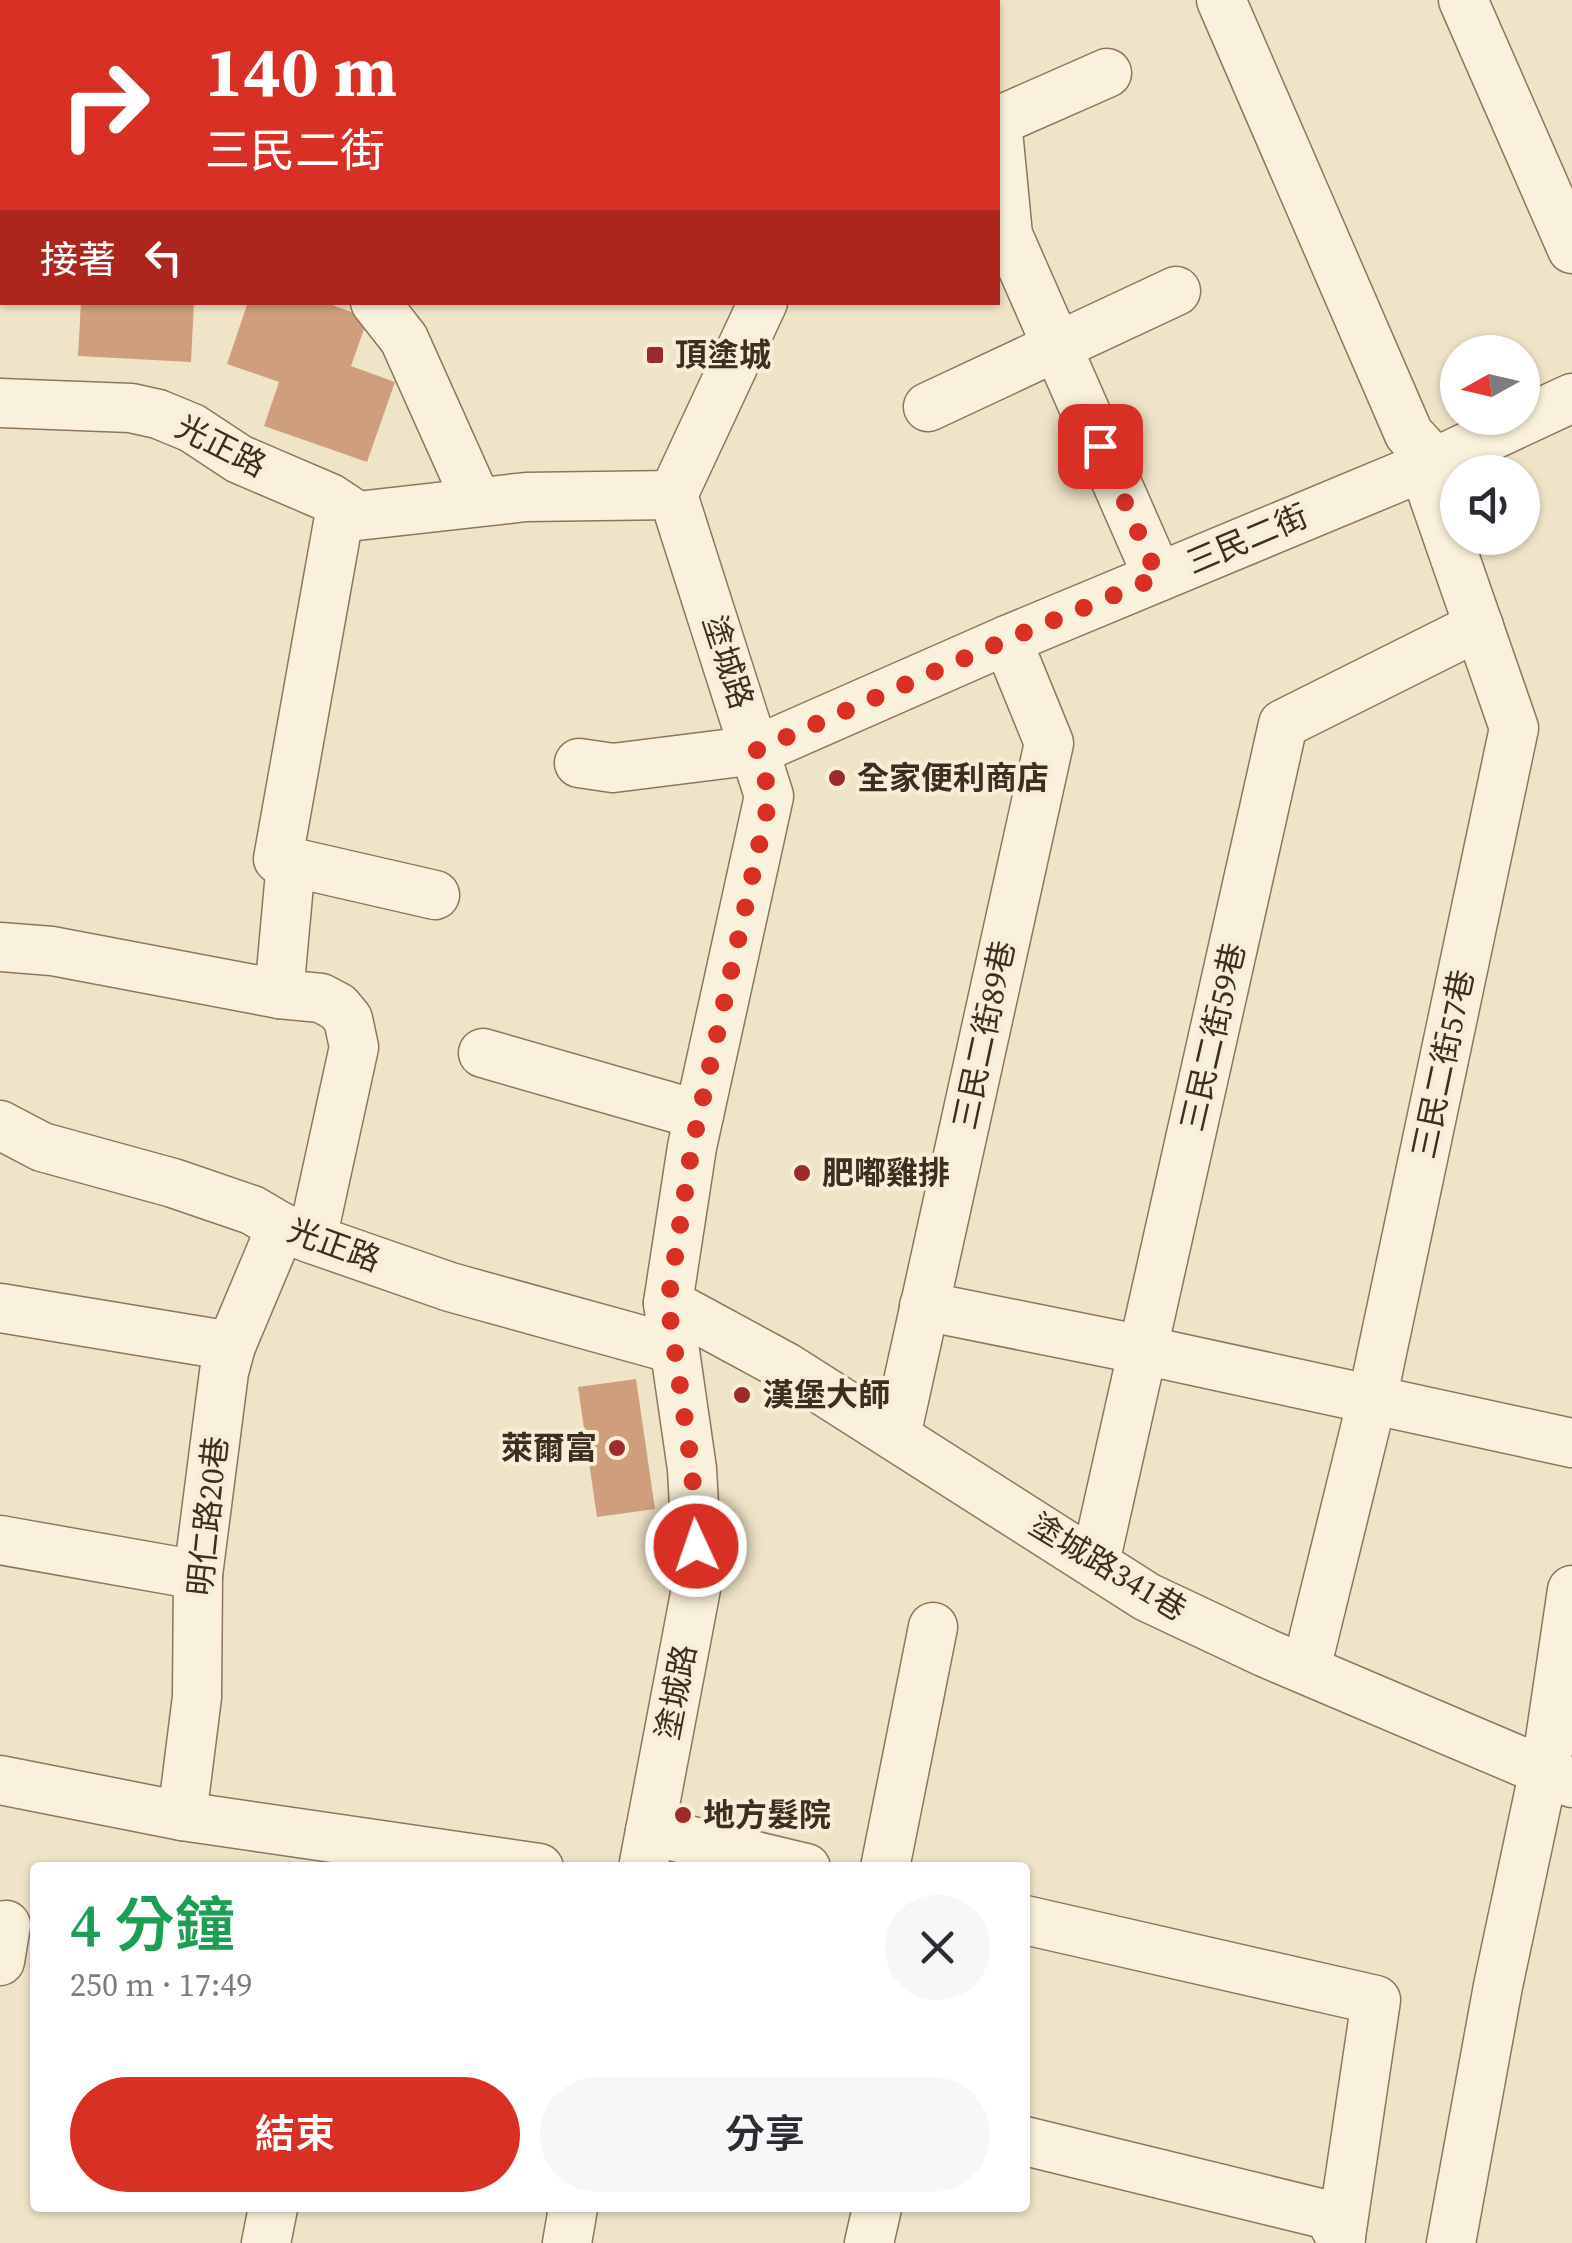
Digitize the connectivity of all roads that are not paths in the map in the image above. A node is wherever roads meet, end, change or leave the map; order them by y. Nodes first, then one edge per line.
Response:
1 (1221, 0) edge
2 (1463, 0) edge
3 (1107, 73) dead end
4 (1000, 119) edge
5 (1000, 152) edge
6 (1572, 249) edge
7 (1176, 291) dead end
8 (378, 305) edge
9 (763, 305) edge
10 (1057, 347) junction
11 (1572, 398) edge
12 (0, 403) edge
13 (928, 407) dead end
14 (1430, 464) junction
15 (672, 496) junction
16 (477, 502) junction
17 (341, 506) junction
18 (1158, 577) junction
19 (1478, 626) junction
20 (1006, 640) junction
21 (757, 750) junction
22 (596, 776) dead end
23 (292, 862) junction
24 (435, 895) dead end
25 (0, 948) edge
26 (278, 994) junction
27 (483, 1052) dead end
28 (699, 1115) junction
29 (0, 1125) edge
30 (296, 1233) junction
31 (924, 1306) junction
32 (0, 1308) edge
33 (671, 1326) junction
34 (231, 1346) junction
35 (1144, 1350) junction
36 (1372, 1400) junction
37 (896, 1436) junction
38 (1572, 1443) edge
39 (0, 1540) edge
40 (1096, 1563) junction
41 (198, 1575) junction
42 (1572, 1590) edge
43 (934, 1627) dead end
44 (1306, 1669) junction
45 (1557, 1776) edge
46 (0, 1780) edge
47 (182, 1816) junction
48 (646, 1849) edge
49 (499, 1862) edge
50 (755, 1862) edge
51 (886, 1862) edge
52 (1030, 1921) edge
53 (1030, 2141) edge
54 (273, 2212) edge
55 (572, 2212) edge
56 (876, 2212) edge
57 (1347, 2241) edge
58 (266, 2243) edge
59 (567, 2243) edge
60 (869, 2243) edge
61 (1451, 2243) edge

1 - 14 street
2 - 6 street
3 - 4 street
5 - 10 street
7 - 10 street
8 - 16 street
9 - 15 street
10 - 13 street
10 - 18 street
11 - 14 street, 三民二街
12 - 17 street, 光正路
14 - 18 street, 三民二街
14 - 19 street, 三民二街57巷
15 - 16 street, 光正路
15 - 21 street, 塗城路
16 - 17 street, 光正路
17 - 23 street
18 - 20 street, 三民二街
19 - 35 street, 三民二街59巷
19 - 36 street, 三民二街57巷
20 - 21 street, 三民二街
20 - 31 street, 三民二街89巷
21 - 22 street, 三民二街
21 - 28 street, 塗城路
23 - 24 street
23 - 26 street
25 - 26 street
26 - 30 street, 明仁路20巷
27 - 28 street
28 - 33 street, 塗城路
29 - 30 street, 光正路
30 - 33 street, 光正路
30 - 34 street, 明仁路20巷
31 - 35 street
31 - 37 street, 三民二街89巷
32 - 34 street
33 - 37 street, 塗城路341巷
33 - 48 street, 塗城路
34 - 41 street, 明仁路20巷
35 - 36 street
35 - 40 street, 三民二街59巷
36 - 38 street
36 - 44 street, 三民二街57巷
37 - 40 street, 塗城路341巷
39 - 41 street
40 - 44 street, 塗城路341巷
41 - 47 street, 明仁路20巷
42 - 45 street
43 - 51 street
44 - 45 street, 塗城路341巷
45 - 61 street
46 - 47 street
47 - 49 street
48 - 50 street
52 - 57 street
53 - 57 street
54 - 58 street
55 - 59 street
56 - 60 street

